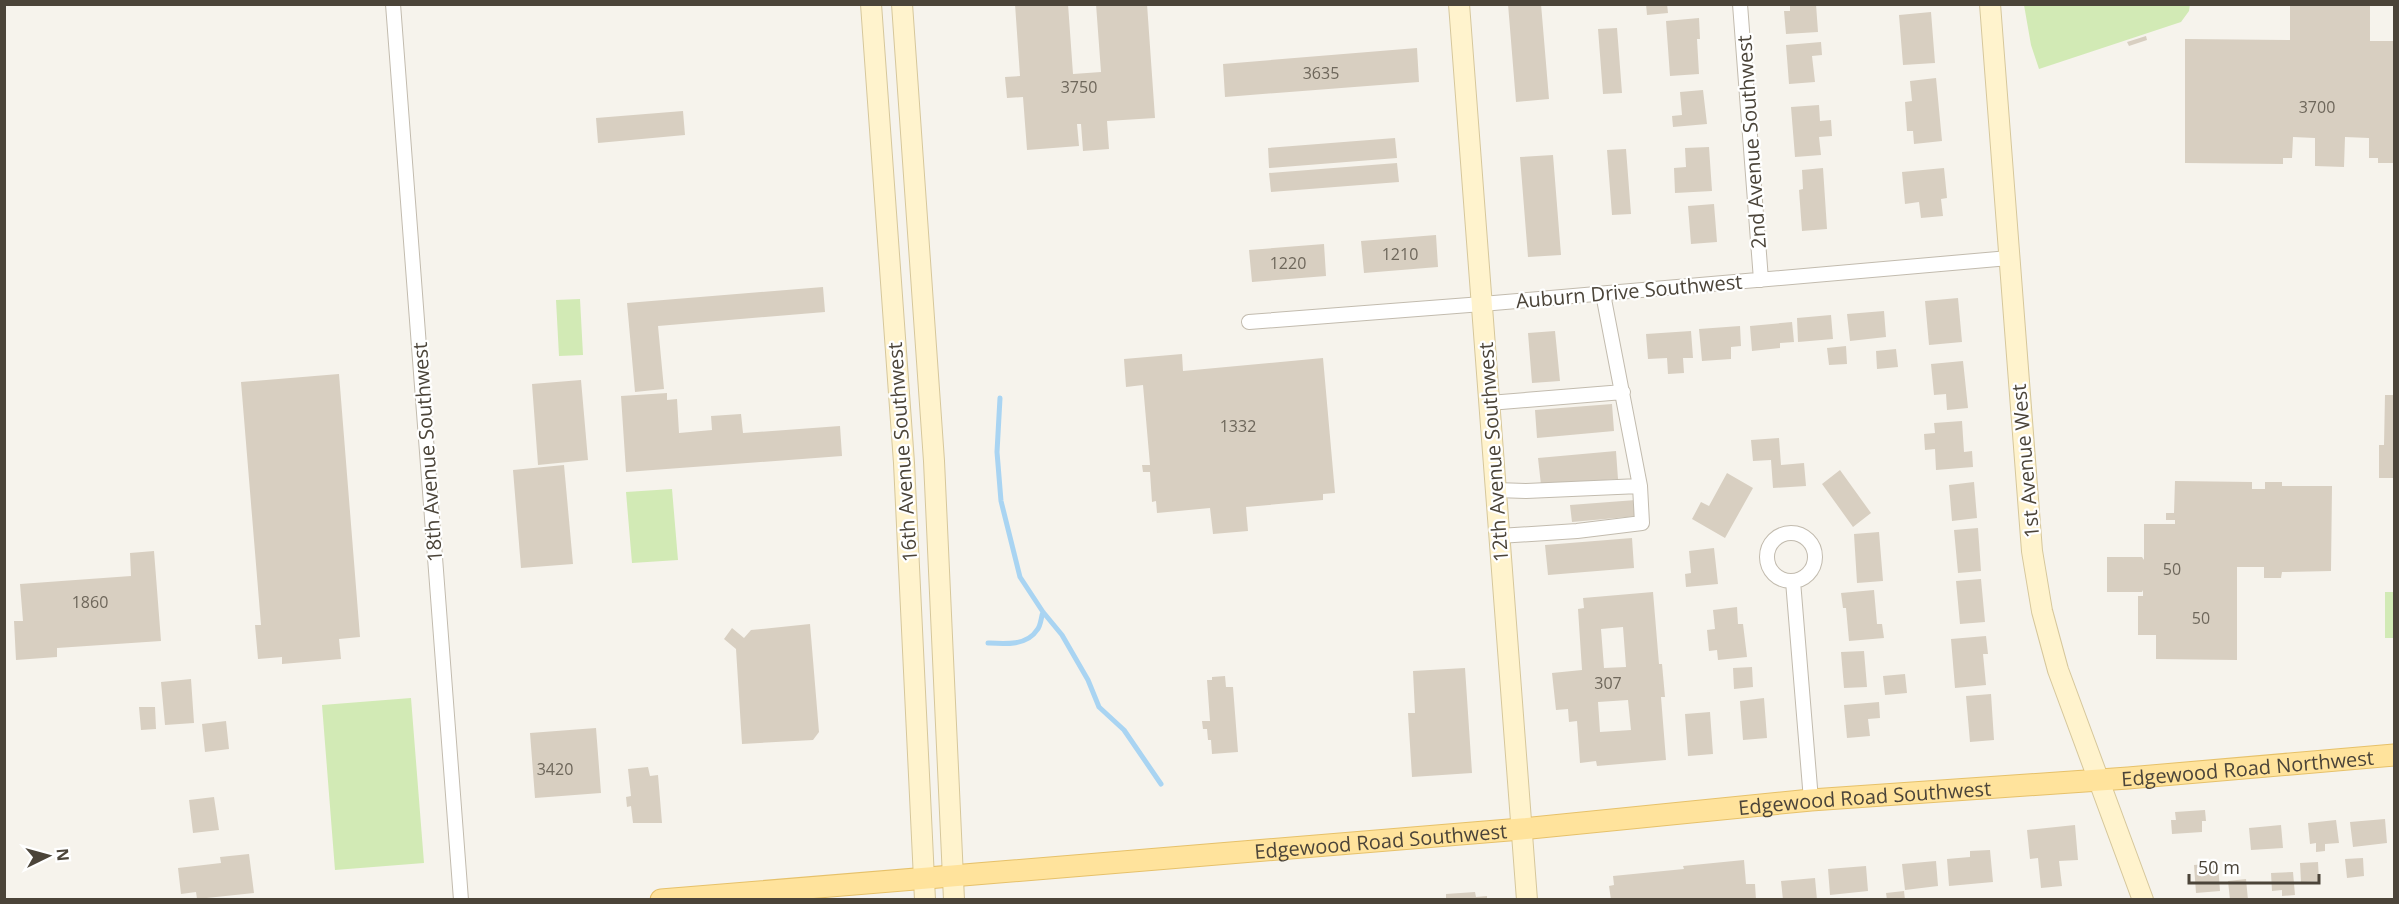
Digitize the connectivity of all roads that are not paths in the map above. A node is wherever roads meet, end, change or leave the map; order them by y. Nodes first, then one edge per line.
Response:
1 (393, 4) edge
2 (871, 4) edge
3 (902, 4) edge
4 (1459, 4) edge
5 (1740, 4) edge
6 (1990, 4) edge
7 (2008, 258) junction
8 (1761, 280) junction
9 (1603, 294) junction
10 (1482, 304) junction
11 (1249, 322) dead end
12 (1623, 392) junction
13 (1489, 403) junction
14 (1640, 486) junction
15 (1496, 490) junction
16 (1499, 536) junction
17 (1793, 581) dead end
18 (2394, 755) edge
19 (2100, 780) junction
20 (1811, 801) junction
21 (1521, 829) junction
22 (953, 877) junction
23 (925, 889) edge
24 (461, 900) edge
25 (661, 900) edge
26 (954, 900) edge
27 (1527, 900) edge
28 (2144, 900) edge

1 - 24 street, 18th Avenue Southwest
2 - 23 street, 16th Avenue Southwest
3 - 22 street, 16th Avenue Southwest
4 - 10 street, 12th Avenue Southwest
5 - 8 street, 2nd Avenue Southwest
6 - 7 street, 1st Avenue West
7 - 8 street, Auburn Drive Southwest
7 - 19 street, 1st Avenue West
8 - 9 street, Auburn Drive Southwest
9 - 10 street, Auburn Drive Southwest
9 - 12 street
10 - 11 street, Auburn Drive Southwest
10 - 13 street, 12th Avenue Southwest
12 - 13 street
12 - 14 street
13 - 15 street, 12th Avenue Southwest
14 - 15 street
14 - 16 street
15 - 16 street, 12th Avenue Southwest
16 - 21 street, 12th Avenue Southwest
17 - 20 street
18 - 19 main road, Edgewood Road Northwest
19 - 20 main road, Edgewood Road Southwest
19 - 28 street, 1st Avenue West
20 - 21 main road, Edgewood Road Southwest
21 - 22 main road, Edgewood Road Southwest
21 - 27 street, 12th Avenue Southwest
22 - 23 main road, Edgewood Road Southwest
22 - 26 street, 16th Avenue Southwest
23 - 25 main road, Edgewood Road Southwest

